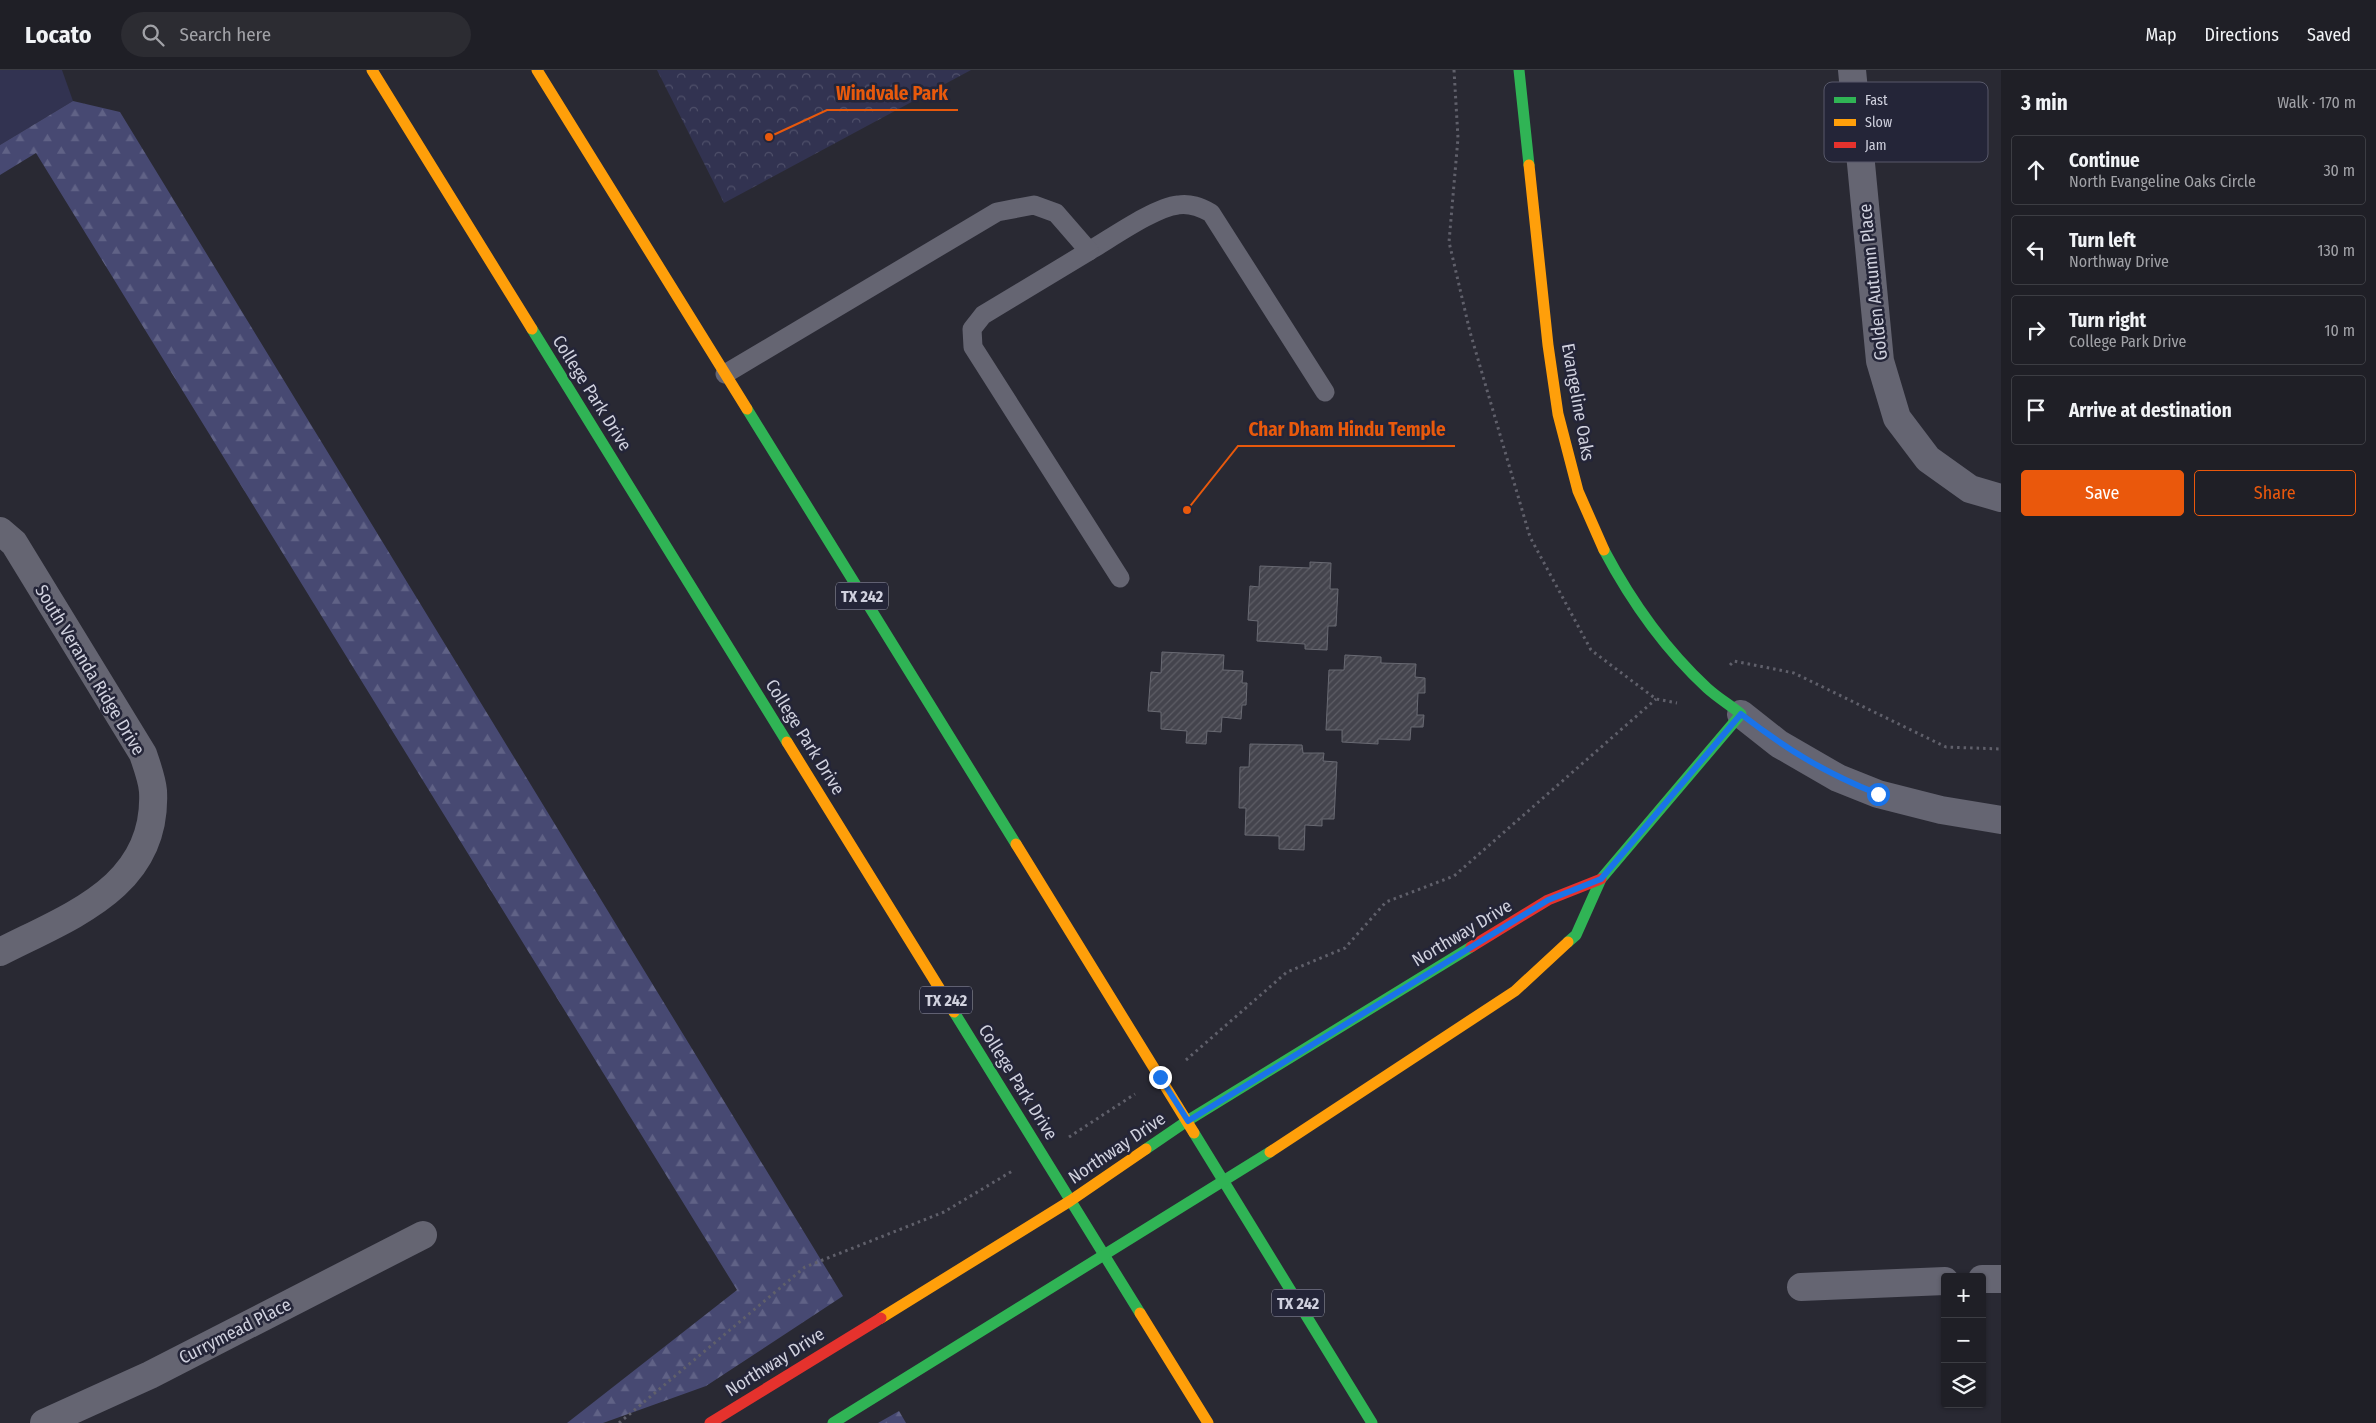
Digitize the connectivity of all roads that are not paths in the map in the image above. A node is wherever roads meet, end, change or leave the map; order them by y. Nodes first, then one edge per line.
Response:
1 (372, 70) edge
2 (537, 70) edge
3 (1519, 70) edge
4 (1861, 162) edge
5 (1089, 251) junction
6 (725, 374) junction
7 (1326, 392) dead end
8 (2001, 498) edge
9 (0, 530) edge
10 (1120, 578) dead end
11 (1741, 714) junction
12 (2001, 820) edge
13 (1601, 879) junction
14 (0, 952) edge
15 (1188, 1121) junction
16 (1225, 1182) junction
17 (1070, 1201) junction
18 (423, 1235) dead end
19 (1104, 1255) junction
20 (2001, 1279) edge
21 (1986, 1280) edge
22 (1941, 1281) edge
23 (1801, 1287) dead end
24 (44, 1423) edge
25 (710, 1423) edge
26 (833, 1423) edge
27 (1208, 1423) edge
28 (1372, 1423) edge

1 - 17 main road, College Park Drive / TX 242
2 - 6 main road, TX 242
3 - 11 main road, Evangeline Oaks
4 - 8 street, Golden Autumn Place
5 - 6 lane
5 - 7 lane
5 - 10 lane
6 - 15 main road, TX 242
9 - 14 street, South Veranda Ridge Drive
11 - 12 street
11 - 13 main road, Northway Drive
13 - 15 main road, Northway Drive
13 - 16 main road, Northway Drive
15 - 16 main road, TX 242
15 - 17 main road, Northway Drive
16 - 19 main road, Northway Drive
16 - 28 main road, TX 242
17 - 19 main road, College Park Drive / TX 242
17 - 25 main road, Northway Drive
18 - 24 street, Currymead Place
19 - 26 main road, Northway Drive
19 - 27 main road, College Park Drive / TX 242
20 - 21 street
22 - 23 street

